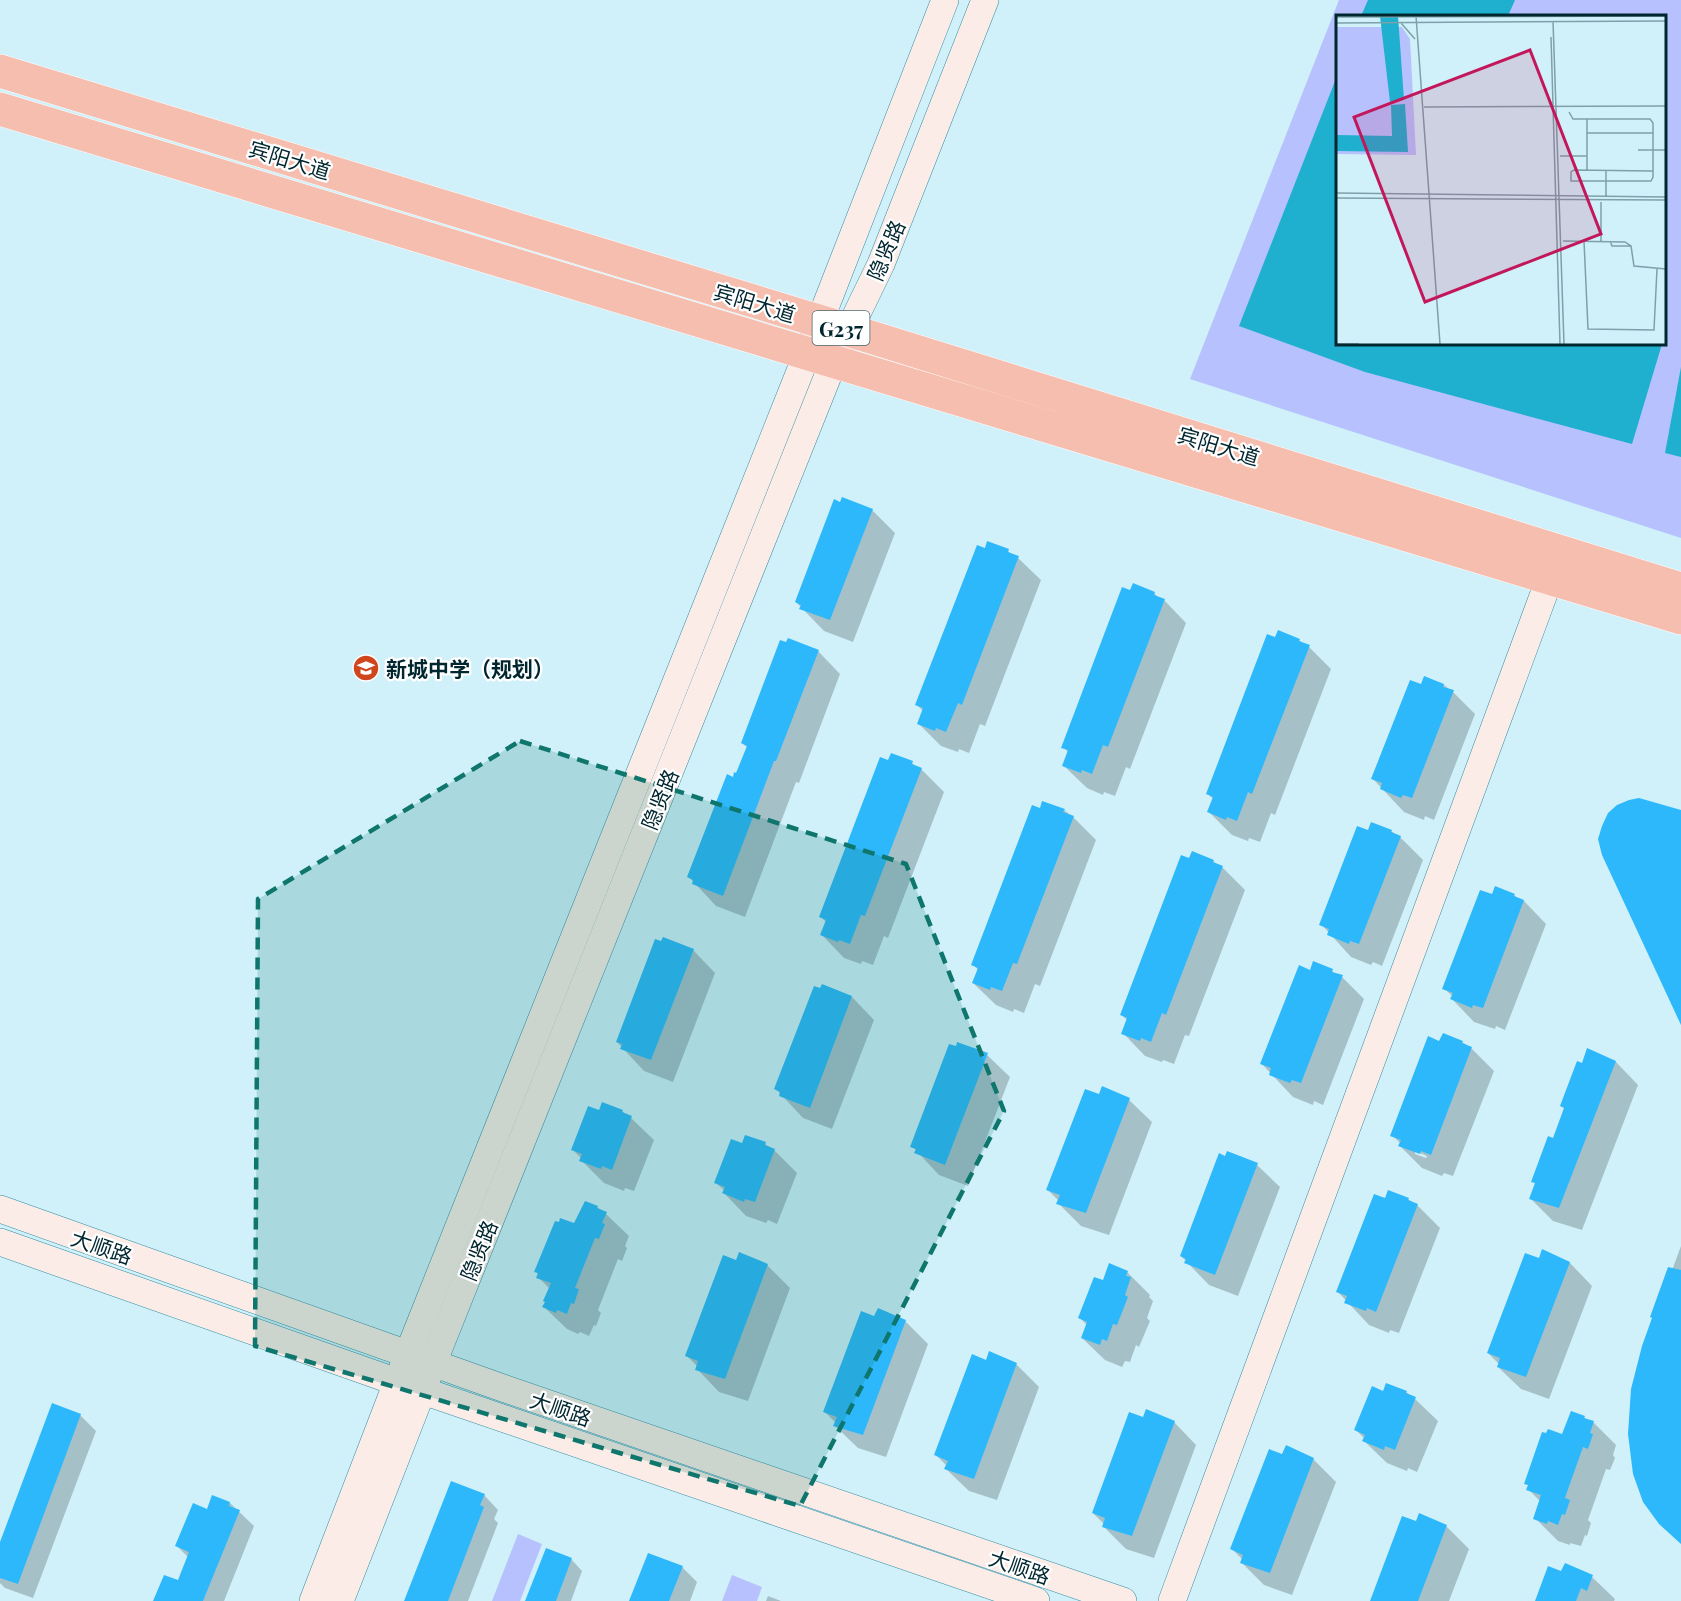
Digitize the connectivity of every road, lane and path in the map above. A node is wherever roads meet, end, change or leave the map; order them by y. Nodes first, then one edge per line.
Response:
1 (945, 0) edge
2 (985, 0) edge
3 (0, 71) edge
4 (0, 109) edge
5 (834, 326) junction
6 (820, 358) junction
7 (1555, 565) junction
8 (1681, 589) edge
9 (1681, 618) edge
10 (0, 1209) edge
11 (0, 1242) edge
12 (420, 1358) junction
13 (409, 1387) junction
14 (312, 1601) edge
15 (340, 1601) edge
16 (1036, 1601) edge
17 (1123, 1601) edge
18 (1172, 1601) edge

1 - 5 street, 隐贤路
2 - 5 street, 隐贤路
3 - 5 highway, 宾阳大道 / G237
4 - 6 highway, 宾阳大道 / G237
5 - 6 street, 隐贤路
5 - 7 highway, 宾阳大道 / G237
6 - 7 highway, 宾阳大道 / G237
6 - 12 street, 隐贤路
7 - 8 highway, 宾阳大道 / G237
7 - 9 highway, 宾阳大道 / G237
7 - 18 street
10 - 12 street, 大顺路
11 - 13 street, 大顺路
12 - 13 street, 隐贤路
12 - 17 street, 大顺路
13 - 14 street, 隐贤路
13 - 15 street, 隐贤路
13 - 16 street, 大顺路

